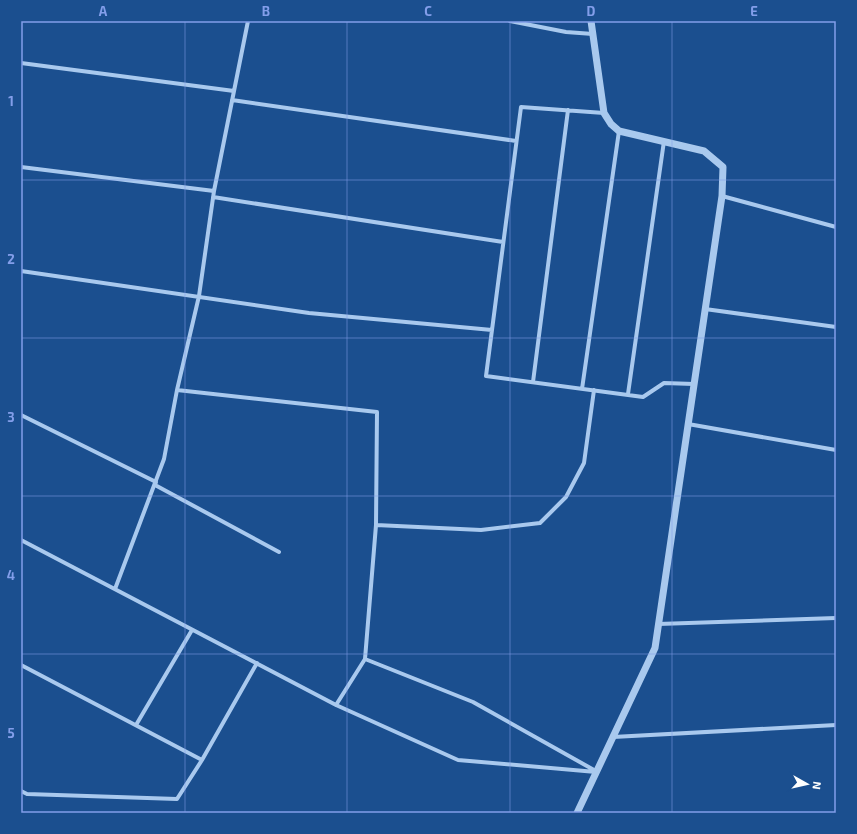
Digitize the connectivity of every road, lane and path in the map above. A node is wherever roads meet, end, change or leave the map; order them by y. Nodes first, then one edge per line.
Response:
1 (248, 21) edge
2 (510, 21) edge
3 (591, 21) edge
4 (592, 34) junction
5 (21, 63) edge
6 (234, 91) junction
7 (232, 100) junction
8 (568, 110) junction
9 (604, 113) junction
10 (619, 130) junction
11 (516, 141) junction
12 (664, 141) junction
13 (21, 167) edge
14 (214, 190) junction
15 (722, 196) junction
16 (213, 197) junction
17 (836, 228) edge
18 (503, 242) junction
19 (21, 271) edge
20 (199, 296) junction
21 (705, 309) junction
22 (836, 327) edge
23 (492, 330) junction
24 (533, 382) junction
25 (694, 384) junction
26 (582, 389) junction
27 (177, 390) junction
28 (594, 390) junction
29 (628, 394) junction
30 (21, 415) edge
31 (688, 424) junction
32 (836, 450) edge
33 (156, 482) junction
34 (376, 525) junction
35 (21, 540) edge
36 (279, 552) dead end
37 (115, 589) junction
38 (836, 618) edge
39 (658, 624) junction
40 (192, 630) junction
41 (365, 659) junction
42 (257, 663) junction
43 (21, 665) edge
44 (336, 705) junction
45 (136, 725) junction
46 (836, 725) edge
47 (613, 737) junction
48 (202, 760) junction
49 (596, 772) junction
50 (21, 791) edge
51 (577, 813) edge

1 - 6 street
2 - 4 street
3 - 4 street
4 - 9 street
5 - 6 street
6 - 7 street
7 - 11 street
7 - 14 street
8 - 9 street
8 - 11 street
8 - 24 street
9 - 10 street
10 - 12 street
10 - 26 street
11 - 18 street
12 - 15 street
12 - 29 street
13 - 14 street
14 - 16 street
15 - 17 street
15 - 21 street
16 - 18 street
16 - 20 street
18 - 23 street
19 - 20 street
20 - 23 street
20 - 27 street
21 - 22 street
21 - 25 street
23 - 24 street
24 - 26 street
25 - 29 street
25 - 31 street
26 - 28 street
27 - 33 street
27 - 34 street
28 - 29 street
28 - 34 street
30 - 33 street
31 - 32 street
31 - 39 street
33 - 36 street
33 - 37 street
34 - 41 street
35 - 37 street
37 - 40 street
38 - 39 street
39 - 47 street
40 - 42 street
40 - 45 street
41 - 44 street
41 - 49 street
42 - 44 street
42 - 48 street
43 - 45 street
44 - 49 street
45 - 48 street
46 - 47 street
47 - 49 street
48 - 50 street
49 - 51 street

